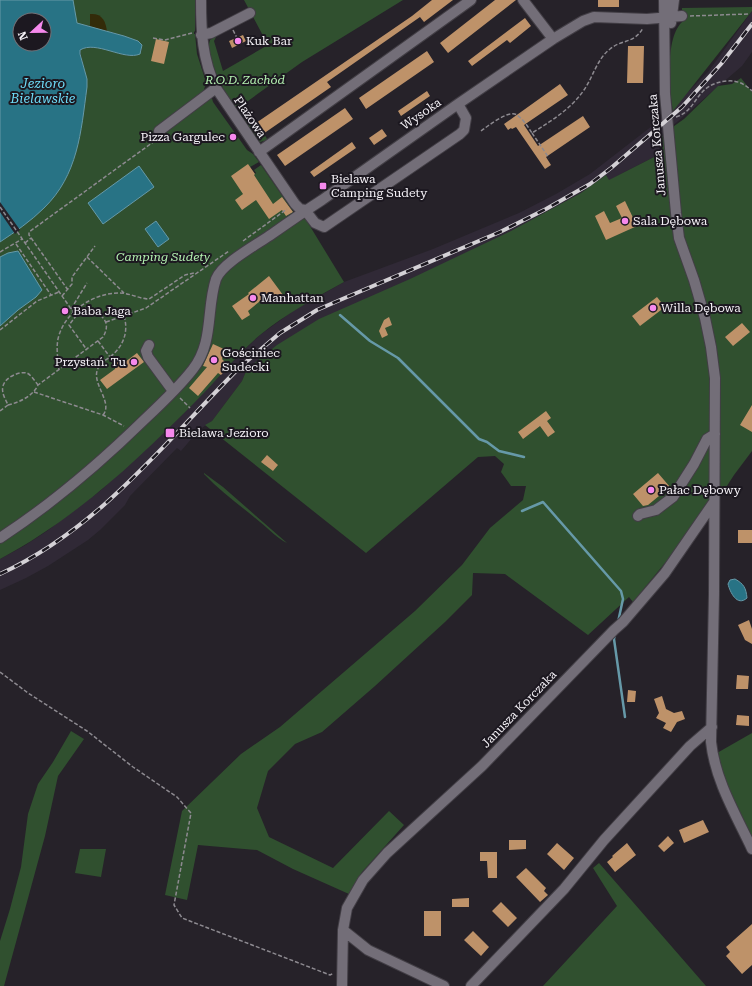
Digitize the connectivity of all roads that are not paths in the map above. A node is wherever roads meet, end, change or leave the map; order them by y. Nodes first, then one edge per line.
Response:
1 (201, 0) edge
2 (471, 0) edge
3 (523, 0) edge
4 (664, 0) edge
5 (674, 0) edge
6 (250, 12) dead end
7 (682, 16) road end
8 (667, 18) junction
9 (198, 34) junction
10 (553, 39) junction
11 (216, 88) junction
12 (458, 104) junction
13 (159, 131) road end
14 (259, 152) junction
15 (305, 210) junction
16 (149, 345) dead end
17 (173, 391) junction
18 (716, 434) junction
19 (714, 502) junction
20 (638, 516) dead end
21 (714, 522) junction
22 (698, 526) junction
23 (0, 538) edge
24 (712, 727) junction
25 (752, 849) edge
26 (343, 930) junction
27 (342, 986) edge
28 (444, 986) edge
29 (471, 986) edge

1 - 9 street, Plażowa
2 - 14 street
3 - 10 street
4 - 8 street
5 - 8 street
6 - 9 street
7 - 8 street, Wysoka
8 - 10 street, Wysoka
8 - 18 street, Janusza Korczaka
9 - 11 street, Plażowa
10 - 12 street, Wysoka
11 - 13 street
11 - 14 street, Plażowa
12 - 15 street, Wysoka
12 - 15 street, Plażowa
14 - 15 street, Plażowa
15 - 17 street, Wysoka
16 - 17 street
17 - 23 street, Wysoka
18 - 19 street, Janusza Korczaka
18 - 20 street
19 - 21 street, Janusza Korczaka
19 - 22 street, Janusza Korczaka
21 - 22 street
21 - 24 street, Janusza Korczaka
22 - 26 street, Janusza Korczaka
24 - 25 street, Janusza Korczaka
24 - 29 street
26 - 27 street, Janusza Korczaka
26 - 28 street

